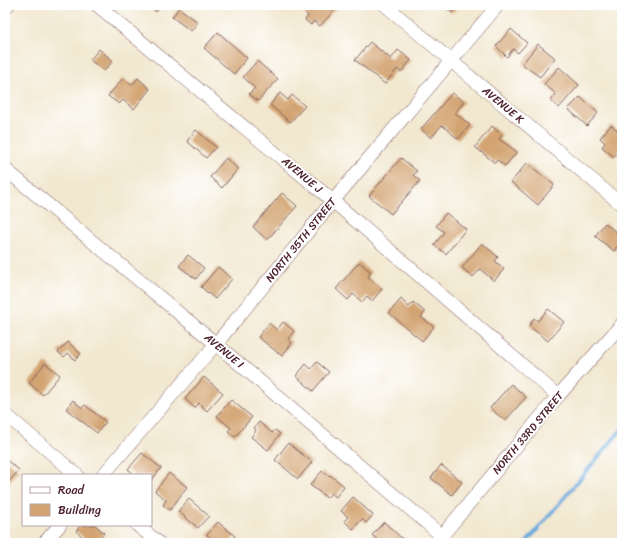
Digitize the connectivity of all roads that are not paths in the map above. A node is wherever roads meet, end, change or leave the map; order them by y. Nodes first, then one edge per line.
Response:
1 (8, 5) edge
2 (97, 5) edge
3 (385, 5) edge
4 (498, 5) edge
5 (5, 8) edge
6 (452, 61) junction
7 (5, 169) edge
8 (333, 201) junction
9 (622, 205) edge
10 (622, 324) edge
11 (216, 344) junction
12 (558, 396) junction
13 (5, 414) edge
14 (76, 474) edge
15 (104, 474) edge
16 (59, 526) edge
17 (138, 526) edge
18 (439, 539) edge
19 (44, 543) edge
20 (159, 543) edge

1 - 5 street
2 - 8 street, AVENUE J
3 - 6 street, AVENUE K
4 - 6 street, NORTH 35TH STREET
6 - 8 street, NORTH 35TH STREET
6 - 9 street, AVENUE K
7 - 11 street, AVENUE I
8 - 11 street, NORTH 35TH STREET
8 - 12 street, AVENUE J
10 - 12 street, NORTH 33RD STREET
11 - 15 street, NORTH 35TH STREET
11 - 18 street, AVENUE I
12 - 18 street, NORTH 33RD STREET
13 - 14 street
16 - 19 street
17 - 20 street

